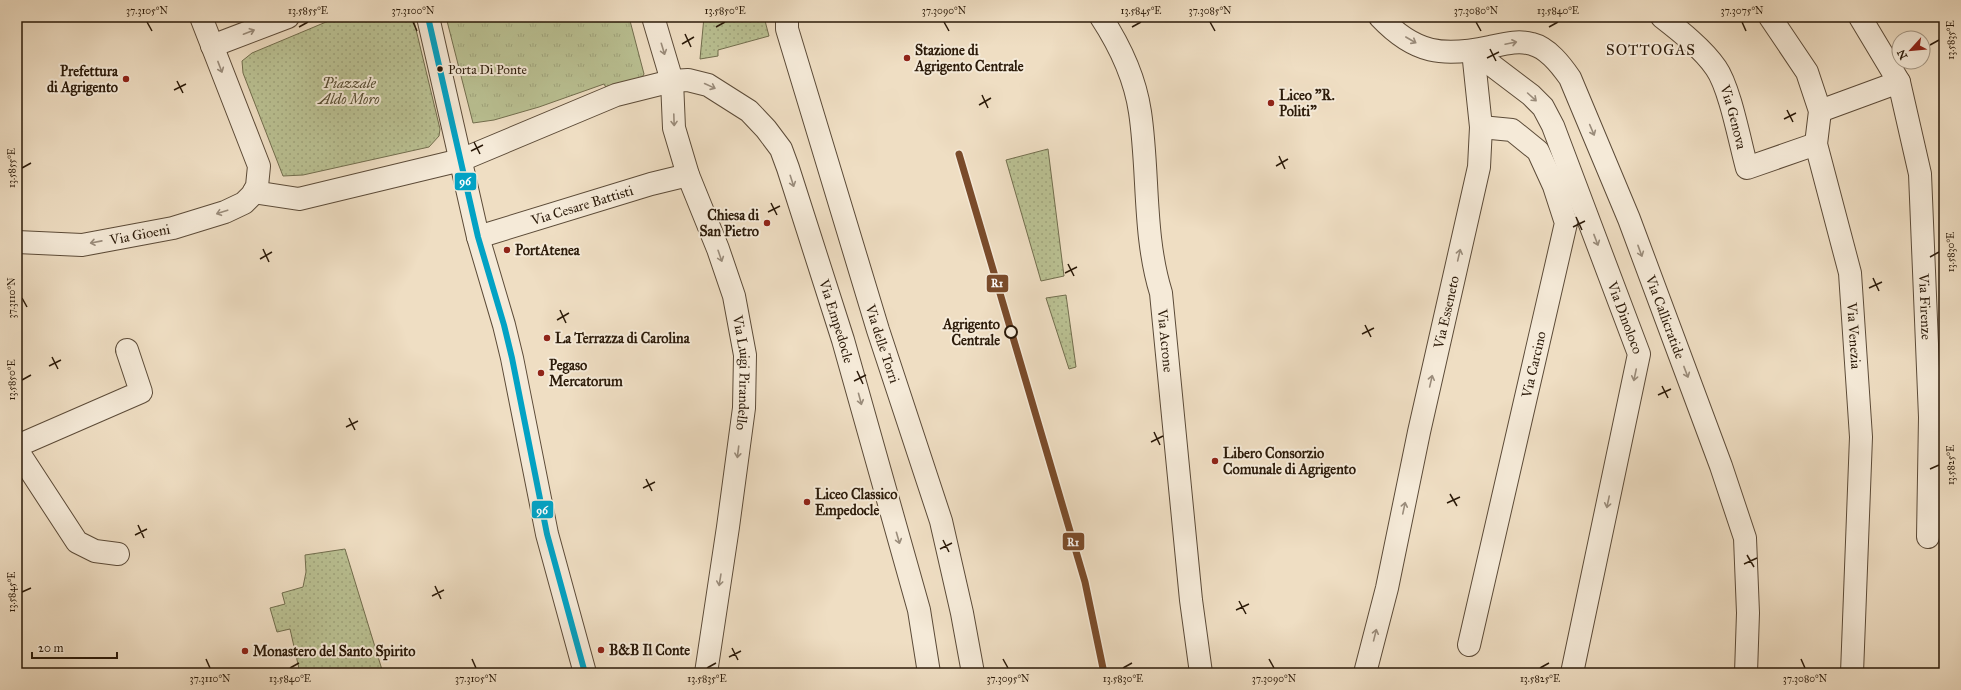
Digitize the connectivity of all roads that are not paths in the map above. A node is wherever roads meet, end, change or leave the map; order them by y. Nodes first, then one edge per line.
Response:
1 (201, 17) edge
2 (288, 17) edge
3 (428, 17) edge
4 (653, 17) edge
5 (787, 17) edge
6 (1102, 17) edge
7 (1380, 17) edge
8 (1662, 17) edge
9 (1770, 17) edge
10 (1860, 17) edge
11 (212, 46) junction
12 (1473, 51) junction
13 (672, 81) junction
14 (1899, 82) junction
15 (1820, 111) junction
16 (1481, 127) junction
17 (1816, 144) junction
18 (460, 160) junction
19 (688, 174) junction
20 (254, 192) junction
21 (478, 237) junction
22 (17, 242) edge
23 (127, 350) dead end
24 (17, 446) edge
25 (17, 450) edge
26 (1928, 537) dead end
27 (118, 554) dead end
28 (1469, 645) dead end
29 (585, 673) edge
30 (706, 673) edge
31 (929, 673) edge
32 (973, 673) edge
33 (1201, 673) edge
34 (1365, 673) edge
35 (1572, 673) edge
36 (1746, 673) edge
37 (1852, 673) edge

1 - 11 street
11 -> 2 street
3 - 18 street
4 -> 13 street
5 - 32 street, Via delle Torri
6 - 33 street, Via Acrone
7 -> 12 street
8 - 17 street, Via Genova
9 - 15 street, Via Venezia
10 - 14 street, Via Firenze
11 -> 20 street
12 - 16 street, Via Esseneto
12 -> 35 street, Via Dinoloco
12 -> 36 street, Via Callicratide
13 - 18 street
13 -> 19 street, Via Luigi Pirandello
13 -> 31 street, Via Empedocle
14 - 15 street
14 - 26 street, Via Firenze
15 - 17 street, Via Venezia
16 - 28 street, Via Carcino
34 -> 16 street, Via Esseneto
17 - 37 street, Via Venezia
18 - 20 street
18 - 21 street
19 - 21 street, Via Cesare Battisti
19 -> 30 street, Via Luigi Pirandello
20 -> 22 street, Via Gioeni
21 - 29 street
23 - 24 street
25 - 27 street

